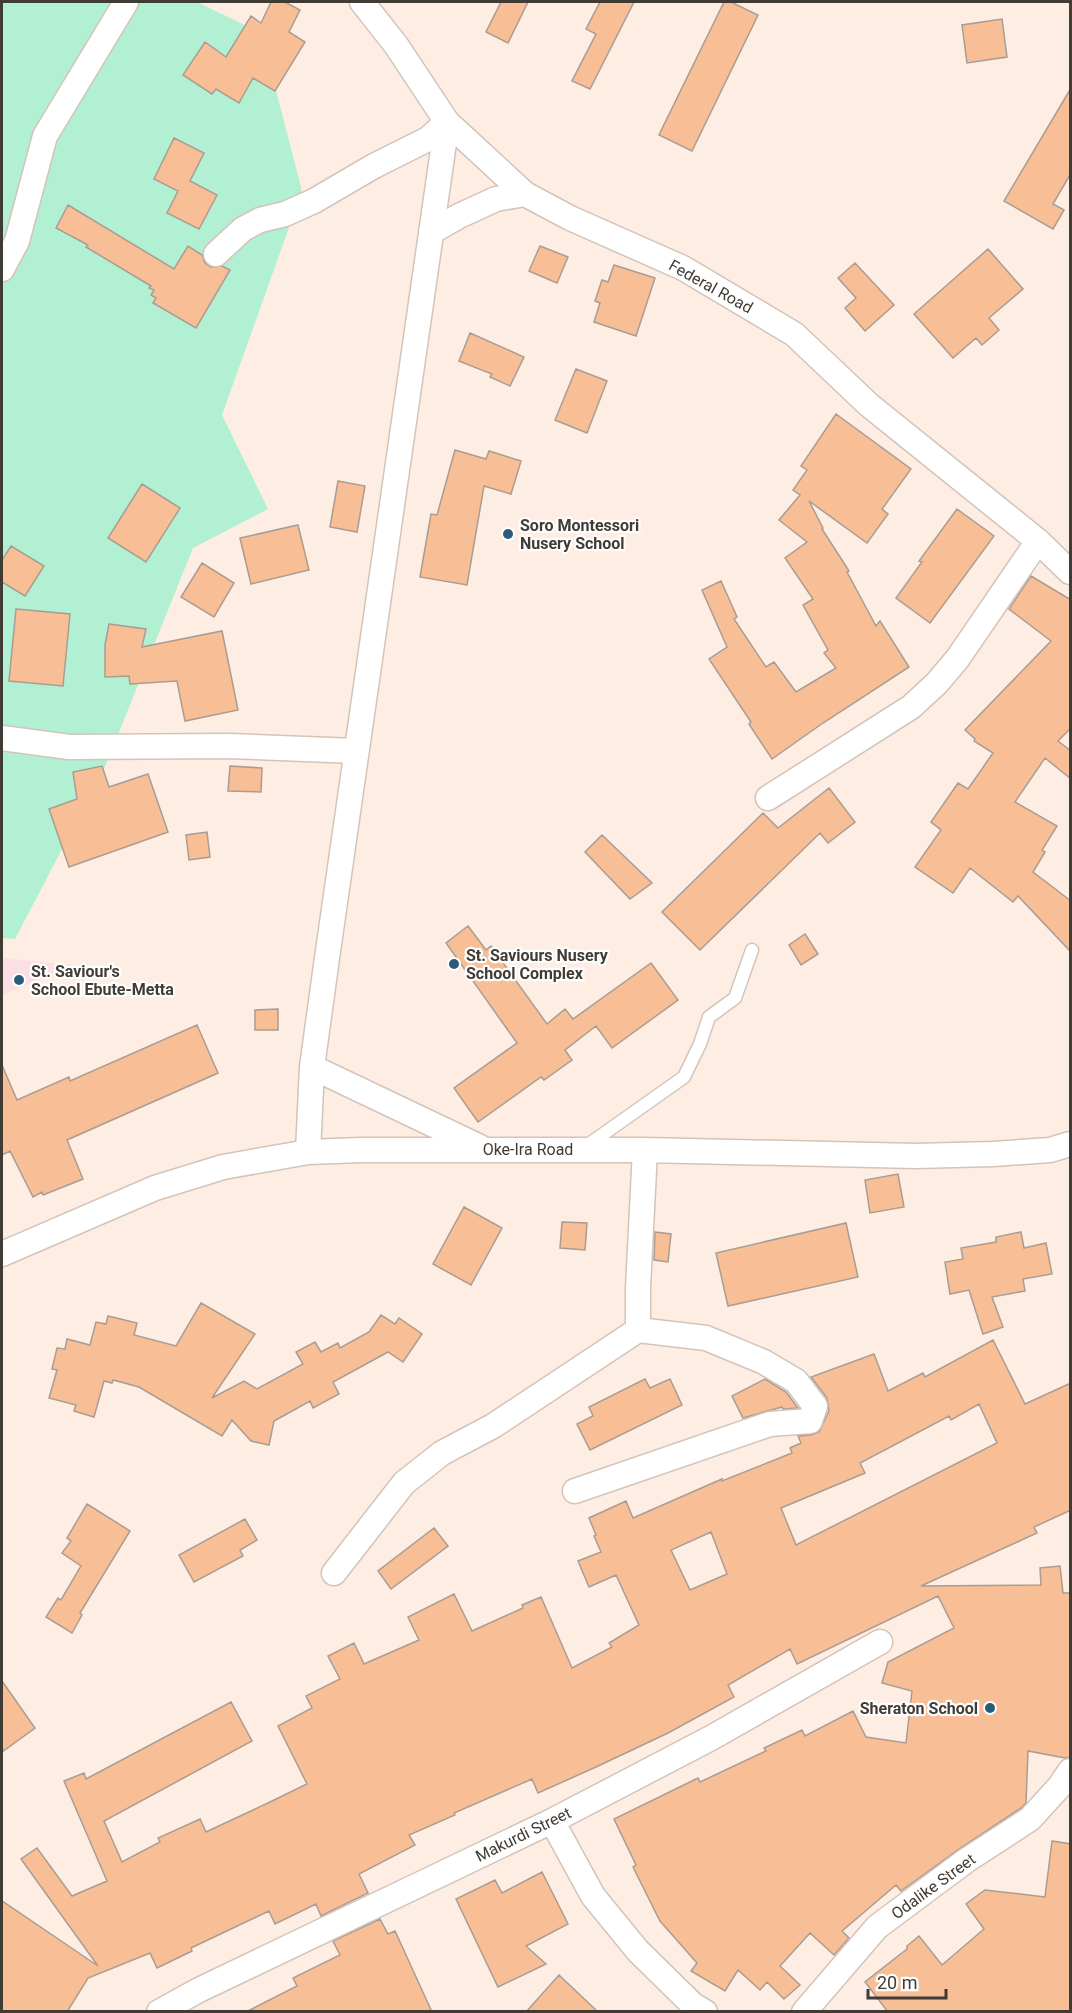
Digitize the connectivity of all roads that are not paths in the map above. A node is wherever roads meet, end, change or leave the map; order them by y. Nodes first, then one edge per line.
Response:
1 (126, 2) edge
2 (362, 2) edge
3 (447, 122) junction
4 (525, 194) junction
5 (431, 232) junction
6 (216, 254) dead end
7 (2, 269) edge
8 (1038, 541) junction
9 (1071, 572) edge
10 (2, 738) edge
11 (356, 751) junction
12 (768, 798) dead end
13 (752, 950) dead end
14 (312, 1067) junction
15 (1071, 1144) edge
16 (485, 1149) junction
17 (581, 1150) junction
18 (645, 1150) junction
19 (308, 1152) junction
20 (2, 1254) edge
21 (638, 1330) junction
22 (575, 1491) dead end
23 (334, 1573) dead end
24 (880, 1642) dead end
25 (1067, 1781) edge
26 (552, 1821) junction
27 (159, 2012) edge
28 (705, 2012) edge
29 (804, 2012) edge

1 - 7 street
2 - 3 street, Federal Road
3 - 4 street, Federal Road
3 - 5 street
3 - 6 street
4 - 5 street
4 - 8 street, Federal Road
5 - 11 street
8 - 9 street, Federal Road
8 - 12 street
10 - 11 street
11 - 14 street
13 - 17 lane
14 - 16 street
14 - 19 street
15 - 18 street, Oke-Ira Road
16 - 17 street, Oke-Ira Road
16 - 19 street, Oke-Ira Road
17 - 18 street, Oke-Ira Road
18 - 21 street
19 - 20 street, Oke-Ira Road
21 - 22 street
21 - 23 street
24 - 26 street, Makurdi Street
25 - 29 street, Odalike Street
26 - 27 street, Makurdi Street
26 - 28 street

